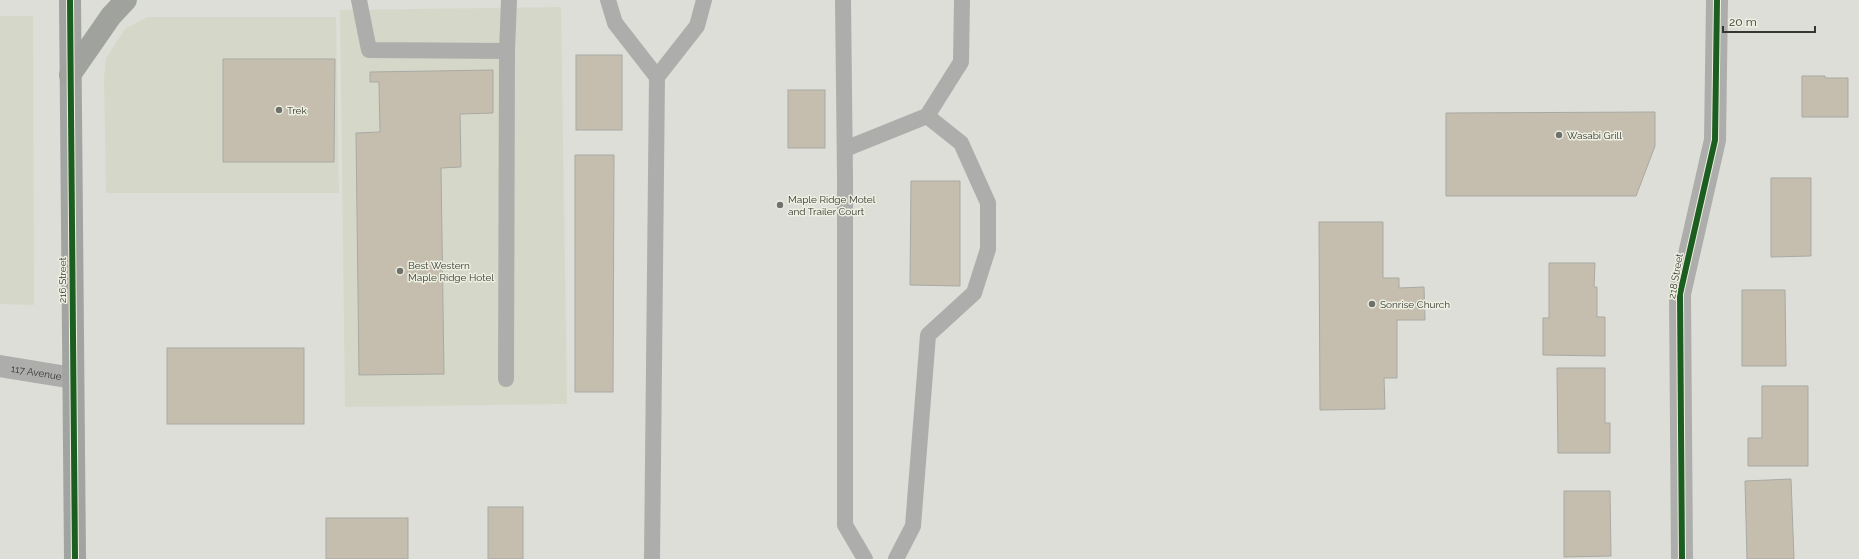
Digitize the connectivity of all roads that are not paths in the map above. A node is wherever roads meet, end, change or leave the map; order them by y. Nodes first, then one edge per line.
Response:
1 (70, 0) edge
2 (126, 0) edge
3 (359, 0) edge
4 (509, 0) edge
5 (608, 0) edge
6 (704, 0) edge
7 (842, 0) edge
8 (962, 0) edge
9 (1716, 0) edge
10 (507, 51) junction
11 (70, 75) junction
12 (657, 77) junction
13 (927, 116) junction
14 (845, 150) junction
15 (0, 366) edge
16 (73, 378) junction
17 (506, 379) dead end
18 (75, 559) edge
19 (652, 559) edge
20 (865, 559) edge
21 (896, 559) edge
22 (1682, 559) edge

1 - 11 street, 216 Street
2 - 11 highway
3 - 10 lane
4 - 10 lane
5 - 12 lane
6 - 12 lane
7 - 14 lane
8 - 13 lane
9 - 22 street, 218 Street
10 - 17 lane
11 - 16 street, 216 Street
12 - 19 lane
13 - 14 lane
13 - 21 lane
14 - 20 lane
15 - 16 street, 117 Avenue
16 - 18 street, 216 Street

